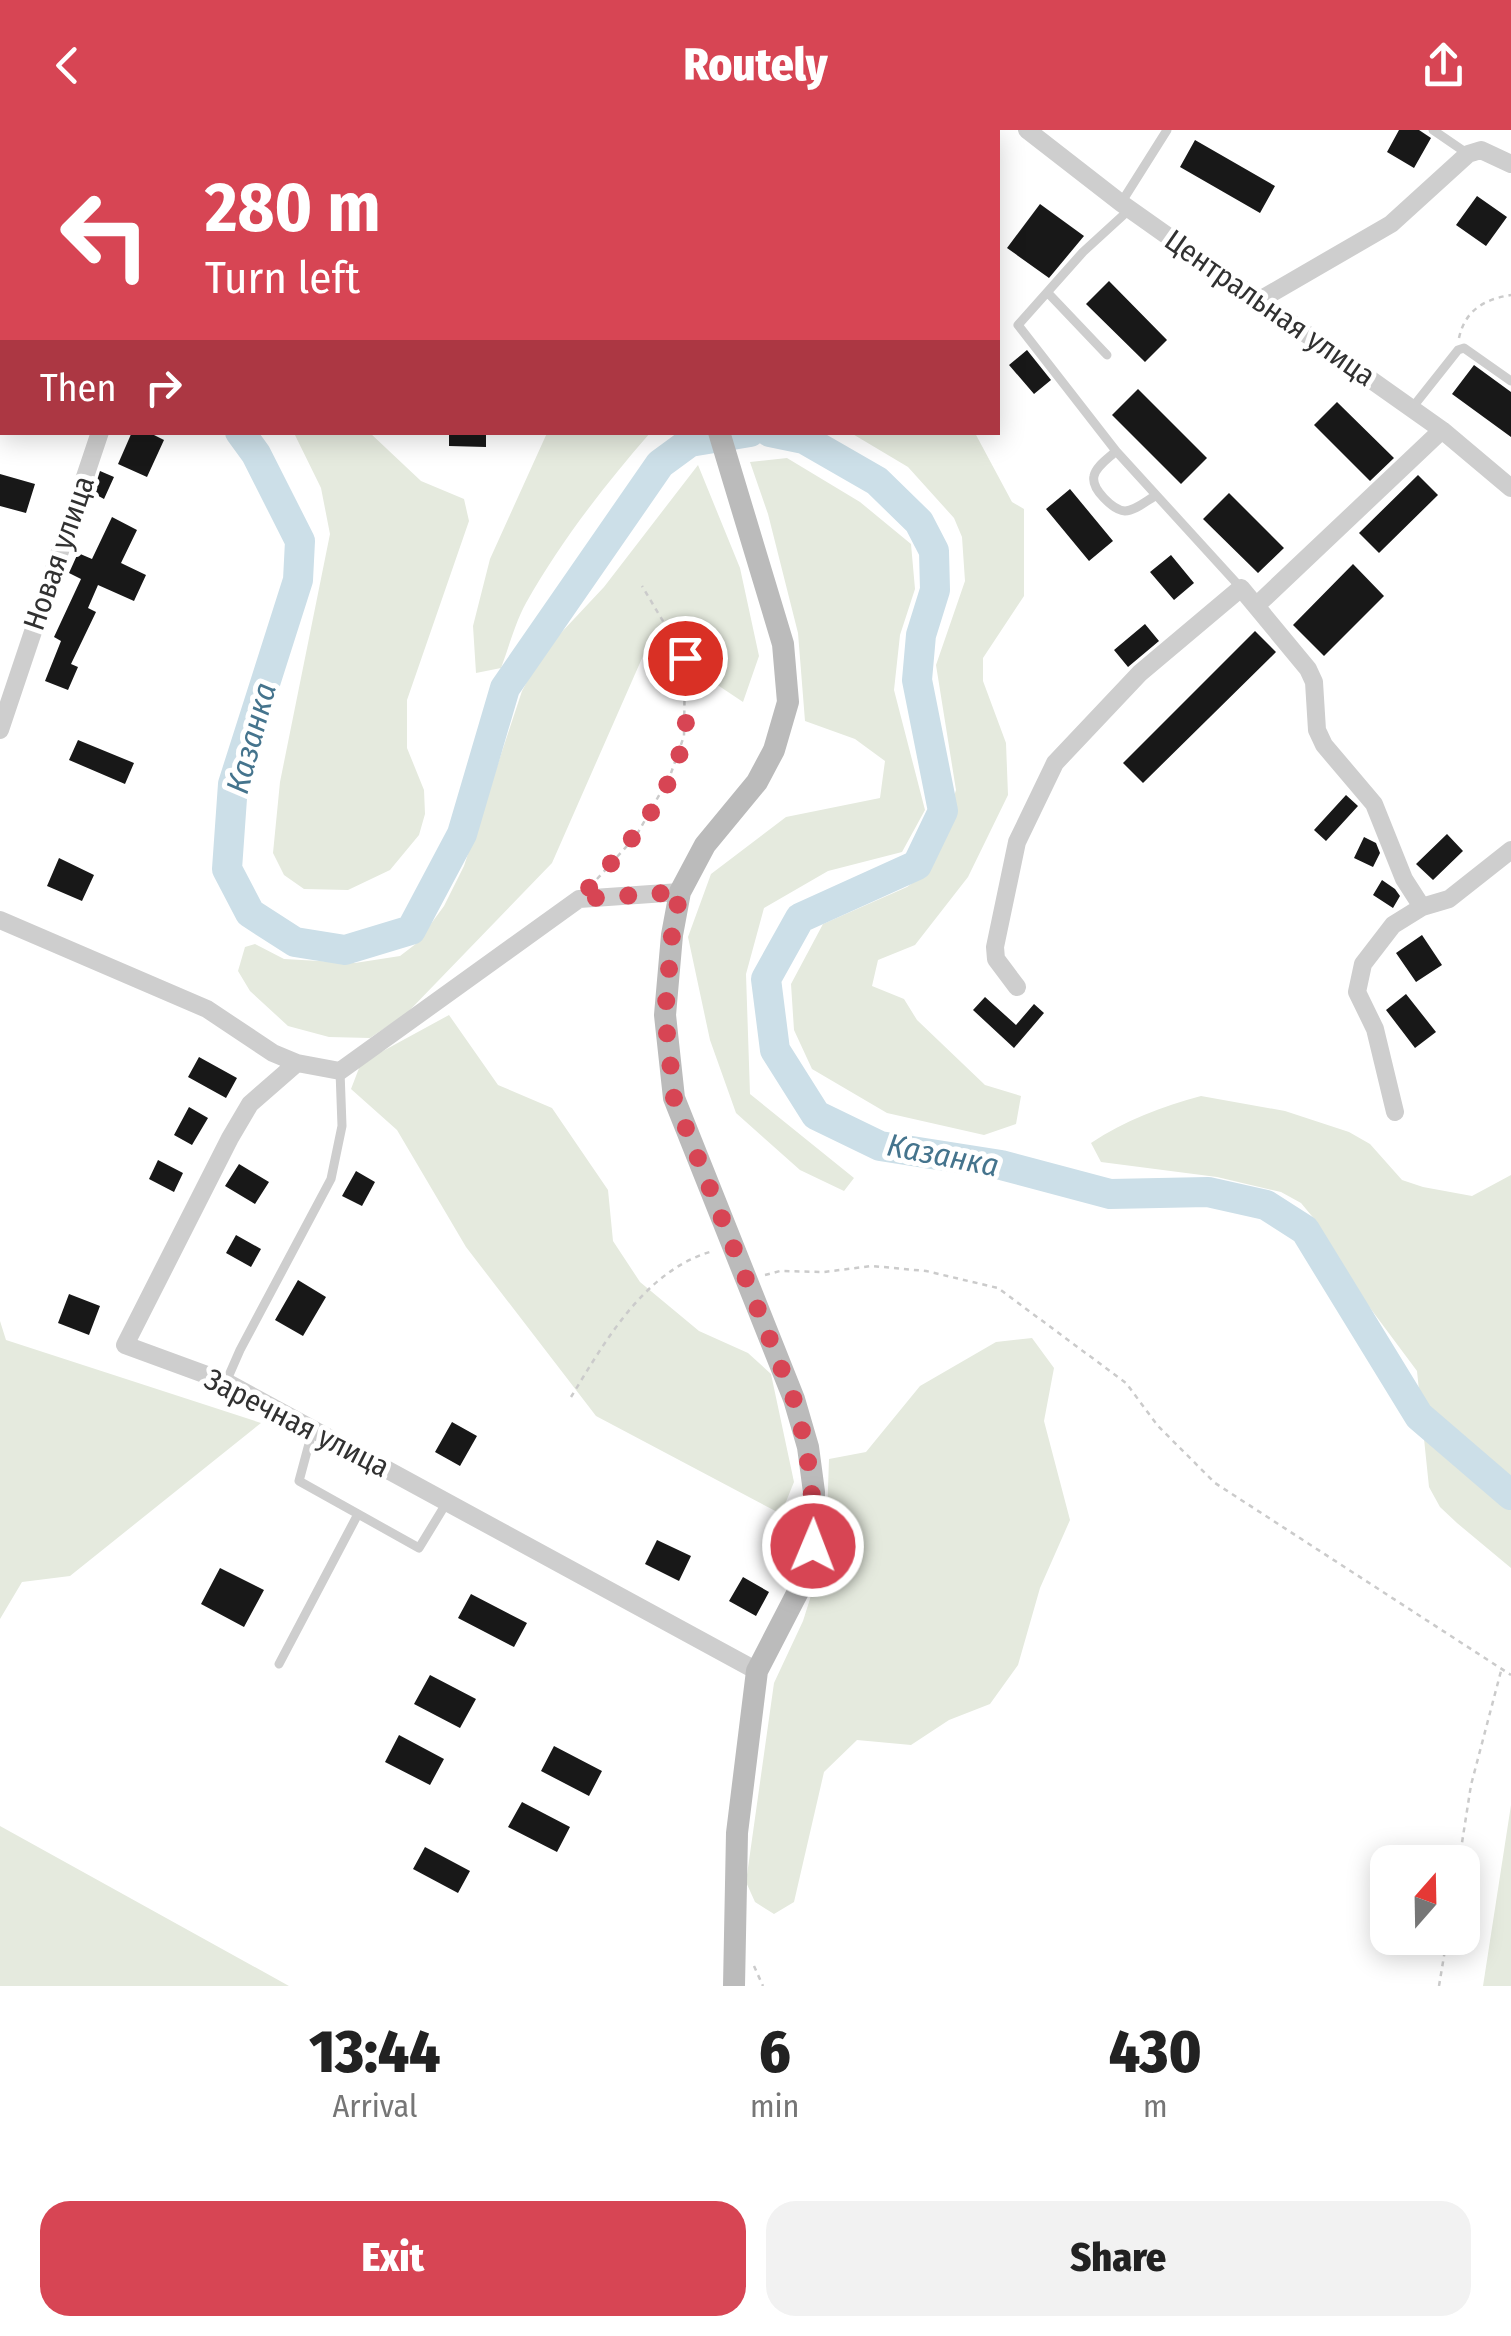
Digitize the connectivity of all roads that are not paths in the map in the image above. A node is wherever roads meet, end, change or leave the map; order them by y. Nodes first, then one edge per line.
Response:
1 (1027, 130) edge
2 (1167, 130) edge
3 (1433, 130) edge
4 (1468, 154) junction
5 (1511, 164) edge
6 (1125, 206) junction
7 (1048, 293) junction
8 (1258, 301) junction
9 (1107, 355) dead end
10 (1511, 380) edge
11 (1411, 408) junction
12 (1442, 430) junction
13 (99, 435) edge
14 (721, 435) edge
15 (1116, 451) junction
16 (1511, 488) edge
17 (1154, 496) junction
18 (1241, 588) junction
19 (1256, 606) junction
20 (0, 730) edge
21 (1511, 850) edge
22 (680, 892) junction
23 (1422, 906) junction
24 (0, 920) edge
25 (1017, 987) dead end
26 (297, 1064) junction
27 (340, 1072) junction
28 (1395, 1112) dead end
29 (226, 1382) junction
30 (313, 1429) junction
31 (446, 1502) junction
32 (358, 1514) junction
33 (278, 1664) dead end
34 (757, 1671) junction
35 (734, 1986) edge

1 - 6 street, Центральная улица
2 - 6 lane
3 - 4 lane
4 - 5 street
4 - 8 street
6 - 7 lane
6 - 8 street, Центральная улица
7 - 9 lane
7 - 15 lane
8 - 11 street, Центральная улица
10 - 11 lane
11 - 12 street, Центральная улица
12 - 16 street, Центральная улица
12 - 19 street
13 - 20 street, Новая улица
14 - 22 street
15 - 17 lane
15 - 17 lane
17 - 18 lane
18 - 19 street
18 - 25 street
19 - 23 street
21 - 23 street
22 - 27 street
22 - 34 street
23 - 28 street
24 - 26 street
26 - 27 street
26 - 29 street, Заречная улица
27 - 29 lane
29 - 30 street, Заречная улица
30 - 31 street, Заречная улица
30 - 32 lane
31 - 32 lane
31 - 34 street, Заречная улица
32 - 33 lane
34 - 35 street

